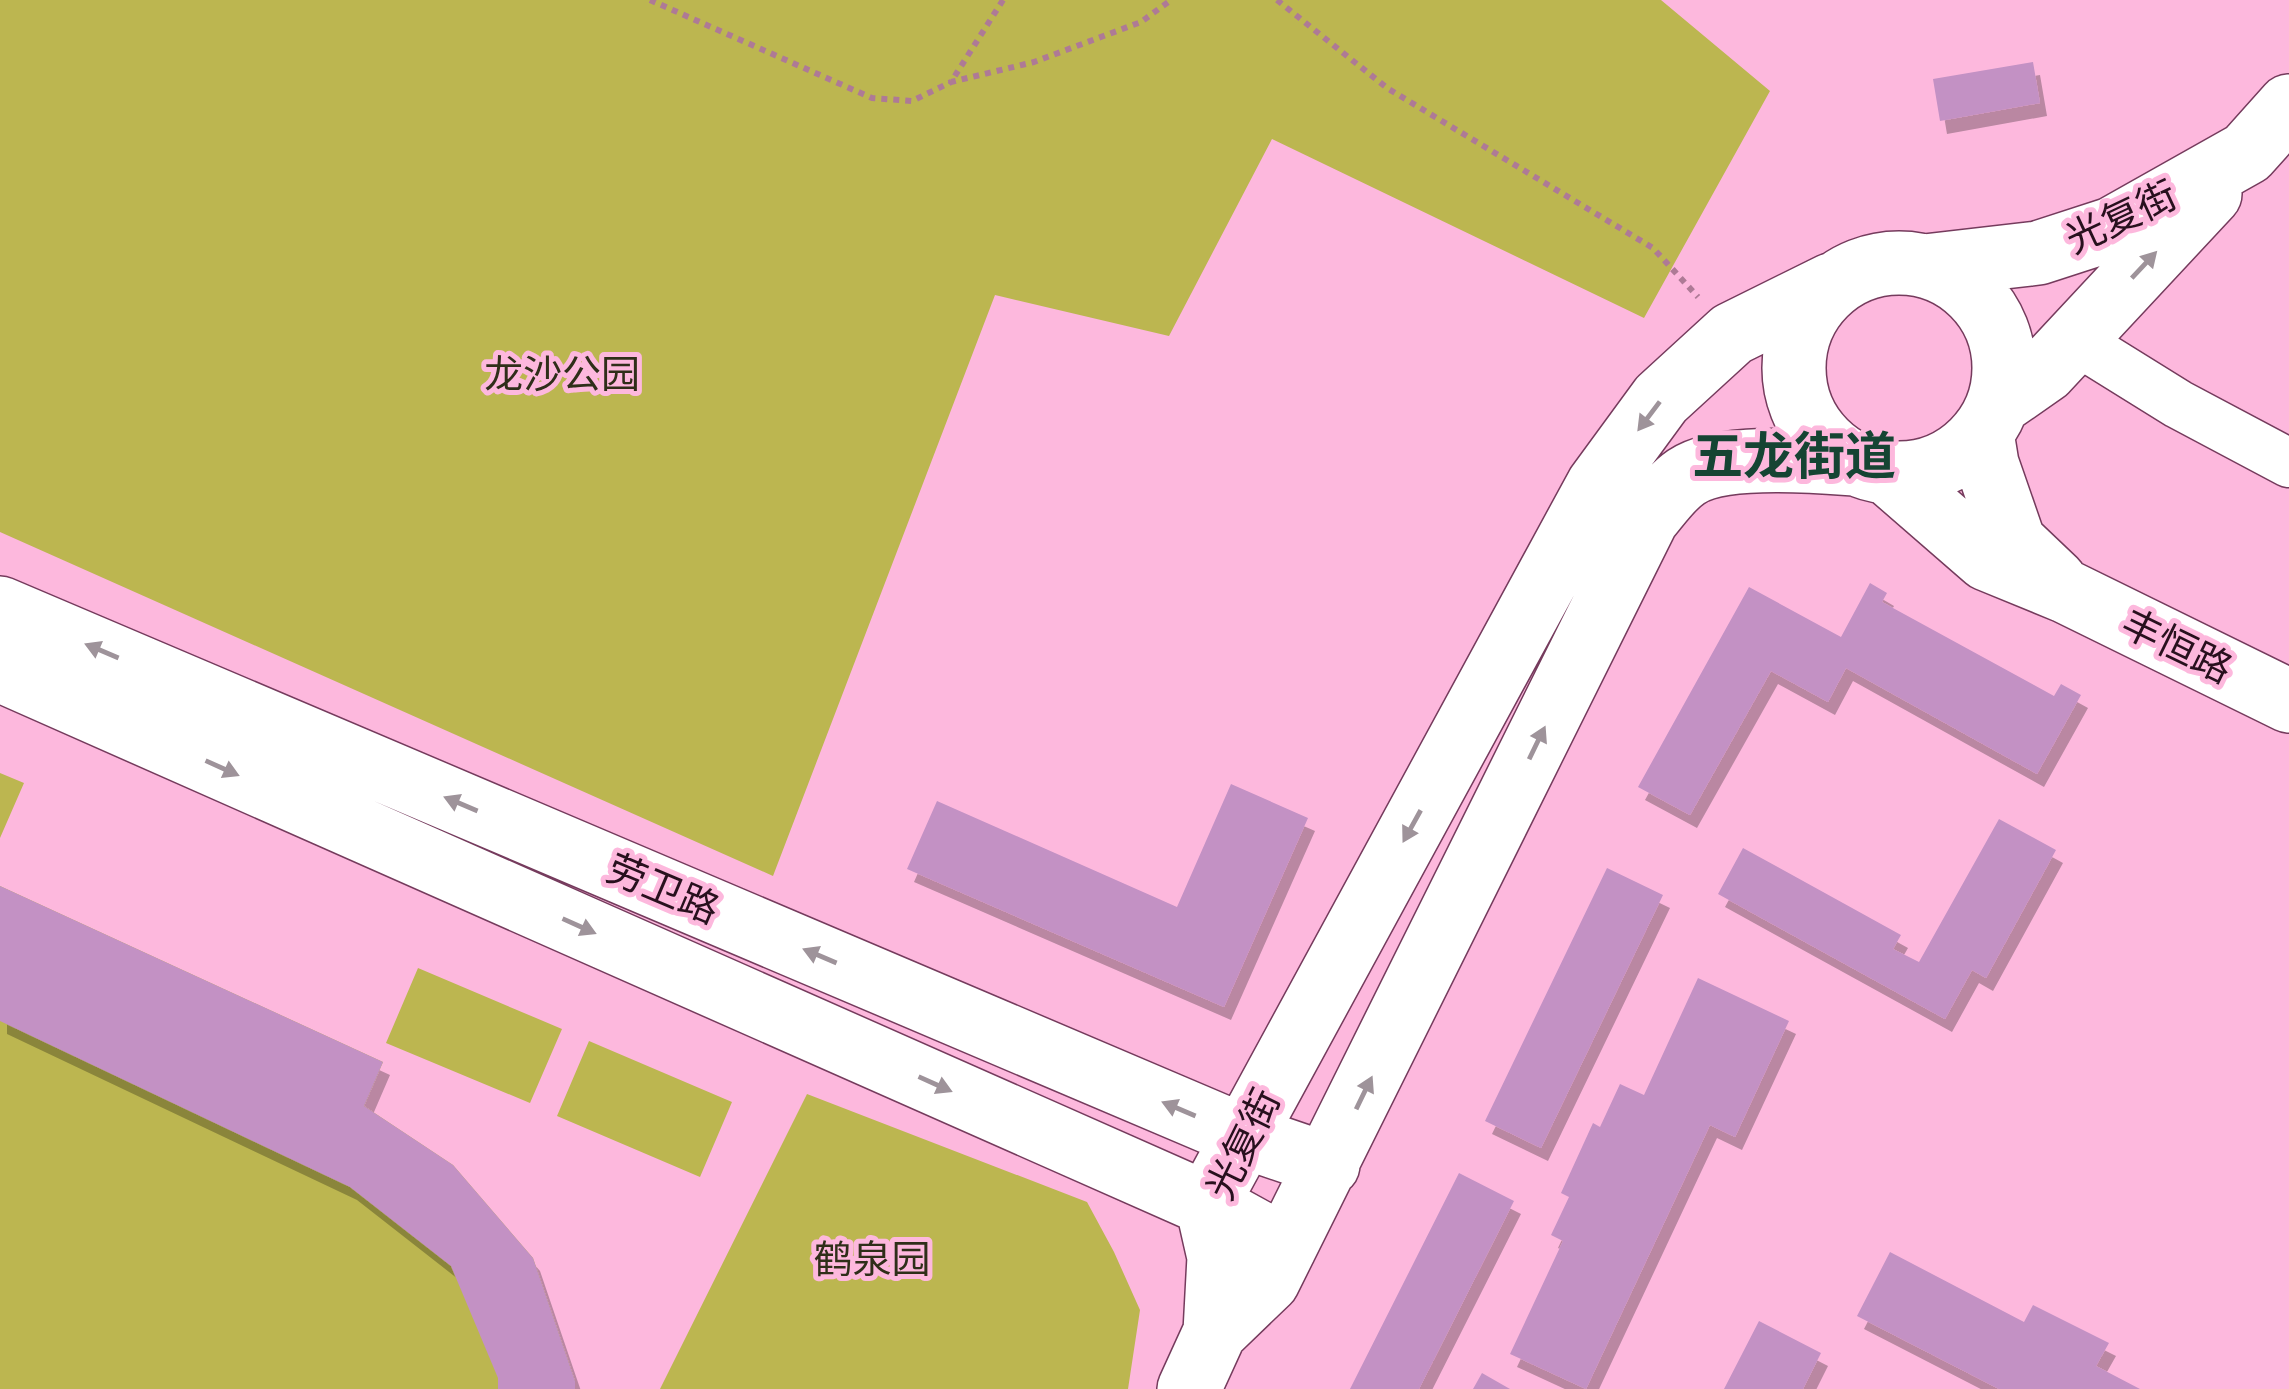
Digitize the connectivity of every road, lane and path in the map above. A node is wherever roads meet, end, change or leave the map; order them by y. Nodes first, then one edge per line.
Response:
1 (650, 0) edge
2 (1003, 0) edge
3 (1171, 0) edge
4 (1277, 0) edge
5 (951, 82) junction
6 (2289, 106) edge
7 (2247, 153) junction
8 (1925, 266) junction
9 (1831, 285) junction
10 (1732, 334) junction
11 (2075, 340) junction
12 (1990, 418) junction
13 (2289, 463) edge
14 (1871, 469) junction
15 (2065, 591) junction
16 (0, 608) edge
17 (0, 670) edge
18 (2289, 701) edge
19 (1243, 1136) junction
20 (1328, 1166) junction
21 (1207, 1204) junction
22 (1285, 1247) junction
23 (1215, 1332) junction
24 (1189, 1389) edge

1 - 5 path
2 - 5 path
3 - 5 path
4 - 10 path
6 - 7 main road, 光复街
7 - 8 main road, 光复街
11 -> 7 main road
8 - 9 main road
8 - 12 main road
9 - 10 main road, 光复街
9 - 14 main road
10 -> 19 main road, 光复街
11 - 12 main road
11 - 13 street
12 - 14 main road
12 - 15 main road
14 - 15 main road
20 -> 14 main road
15 - 18 main road, 丰恒路
19 -> 16 main road, 劳卫路
17 -> 21 main road, 劳卫路
19 - 20 main road, 劳卫路
19 - 21 main road, 光复街
20 - 22 main road
21 - 22 main road, 劳卫路
21 - 23 main road, 光复街
22 - 23 main road
23 - 24 main road

